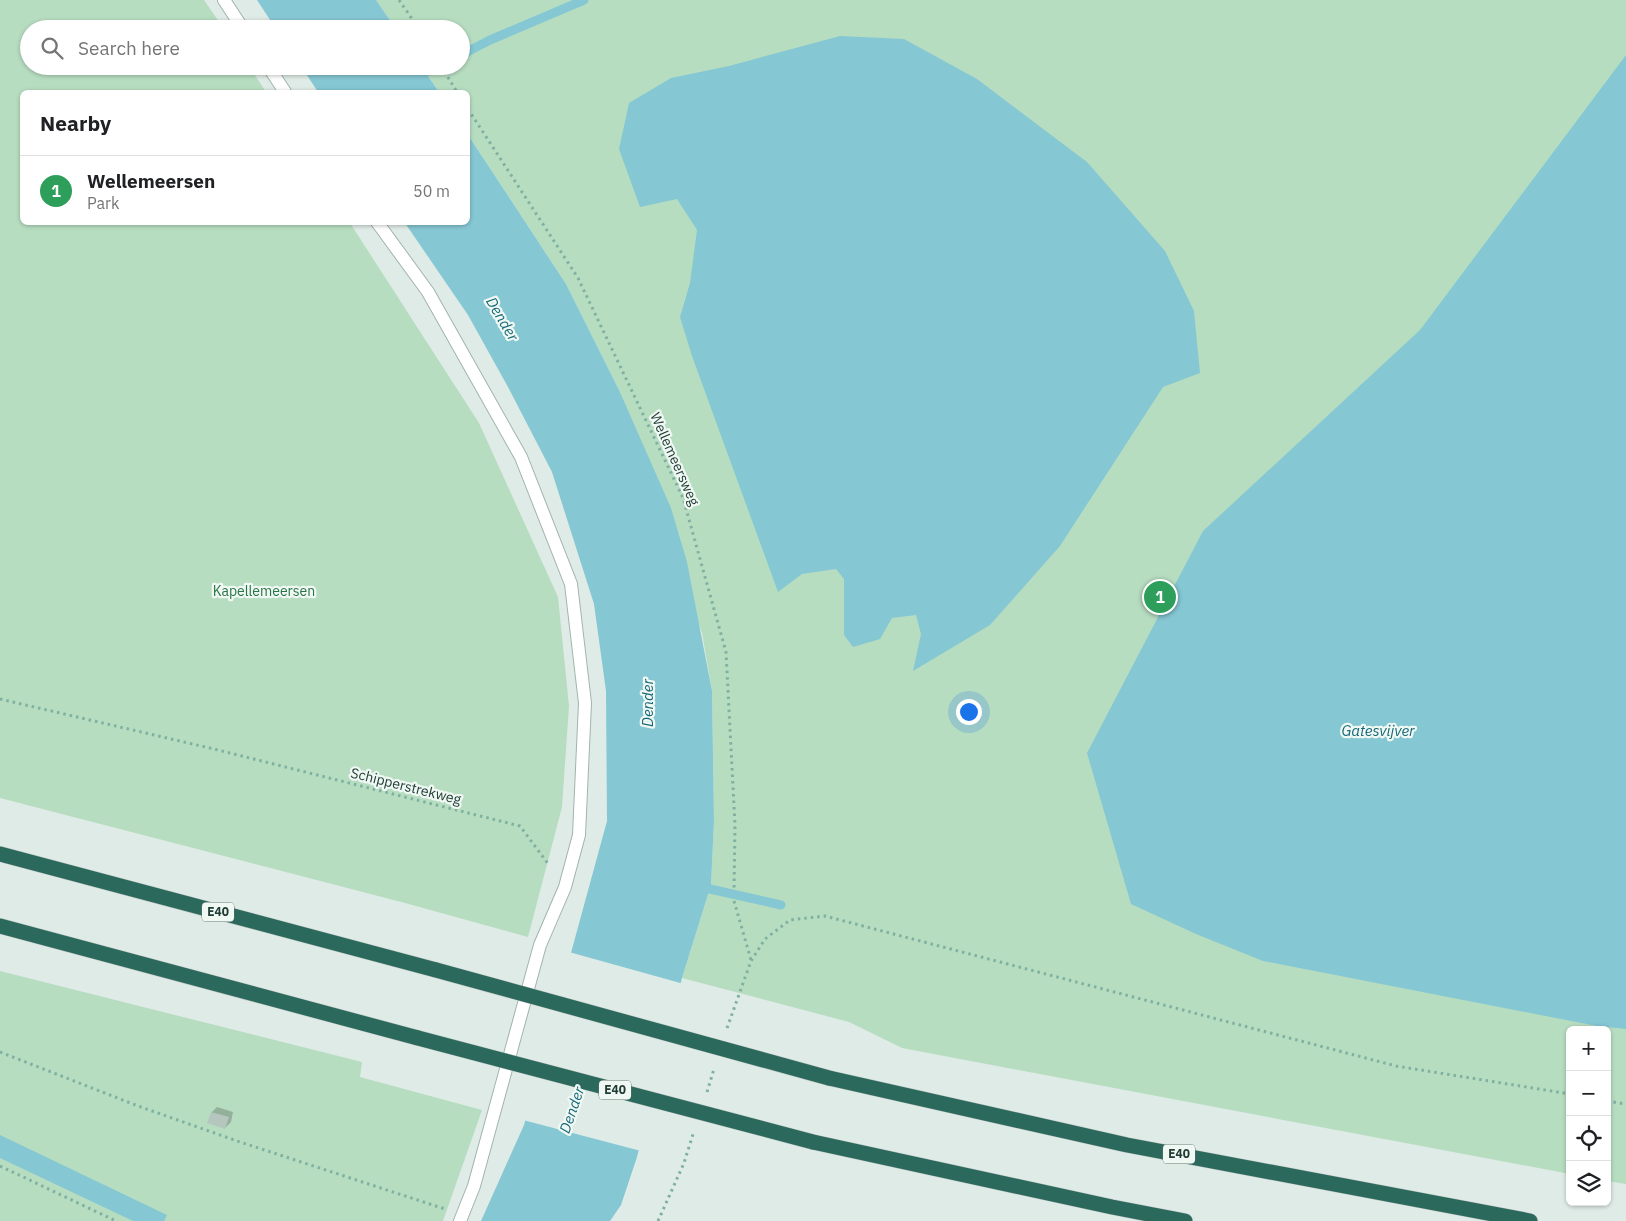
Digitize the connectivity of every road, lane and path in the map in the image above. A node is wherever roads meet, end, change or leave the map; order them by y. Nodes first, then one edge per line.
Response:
1 (224, 0) edge
2 (399, 0) edge
3 (237, 20) edge
4 (413, 20) edge
5 (274, 75) edge
6 (446, 75) edge
7 (285, 90) edge
8 (456, 90) edge
9 (470, 112) edge
10 (379, 225) edge
11 (0, 699) edge
12 (0, 854) edge
13 (565, 887) junction
14 (734, 890) dead end
15 (734, 901) dead end
16 (0, 926) edge
17 (751, 961) junction
18 (725, 1036) dead end
19 (0, 1052) edge
20 (716, 1064) dead end
21 (1566, 1093) edge
22 (704, 1100) dead end
23 (1611, 1102) edge
24 (1626, 1104) edge
25 (695, 1127) dead end
26 (0, 1166) edge
27 (461, 1218) edge
28 (116, 1221) edge
29 (658, 1221) edge
30 (1185, 1221) edge
31 (1530, 1221) edge

1 - 3 lane
2 - 4 path
5 - 7 lane
6 - 8 path
9 - 14 path, Wellemeersweg
10 - 13 lane
11 - 13 path, Schipperstrekweg
12 - 31 highway, E40, bridge
13 - 27 lane
15 - 17 path
16 - 30 highway, E40, bridge
17 - 18 path
17 - 21 path
19 - 27 path
20 - 22 path
23 - 24 path
25 - 29 path
26 - 28 path

